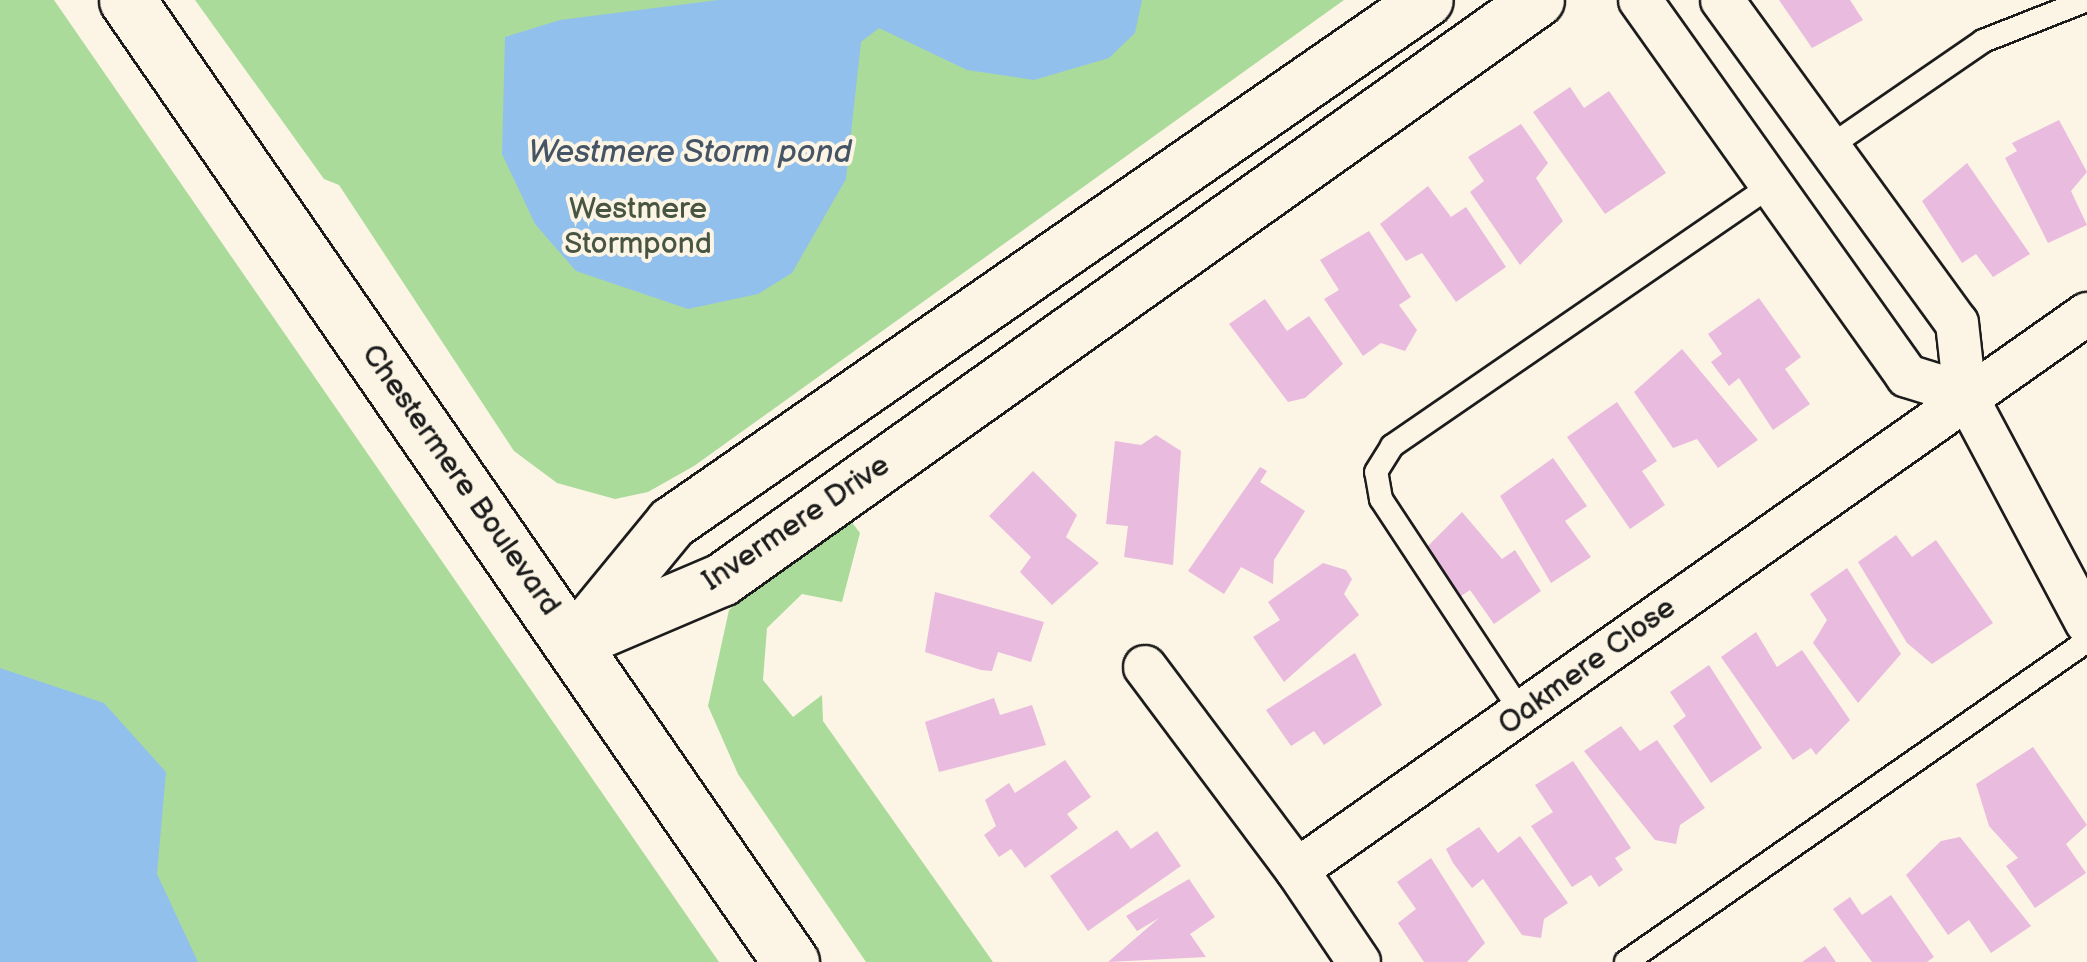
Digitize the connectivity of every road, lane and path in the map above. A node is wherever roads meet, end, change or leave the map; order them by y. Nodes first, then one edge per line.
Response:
1 (127, 0) edge
2 (1427, 0) edge
3 (1538, 0) edge
4 (1640, 0) edge
5 (1722, 0) edge
6 (2087, 0) edge
7 (1829, 148) junction
8 (1769, 187) junction
9 (2087, 314) edge
10 (1965, 394) junction
11 (2087, 623) edge
12 (2087, 641) edge
13 (574, 643) junction
14 (1145, 667) dead end
15 (1522, 712) junction
16 (1297, 870) junction
17 (791, 962) edge
18 (1359, 962) edge
19 (1626, 962) edge

1 - 13 main road, Chestermere Boulevard
2 - 13 street
3 - 13 street, Invermere Drive
4 - 8 street
5 - 7 street
6 - 7 lane
7 - 10 street
8 - 10 street
8 - 15 lane
9 - 10 street, Oakmere Close
10 - 11 street
10 - 15 street, Oakmere Close
12 - 19 lane
13 - 17 main road, Chestermere Boulevard
14 - 16 street
15 - 16 street, Oakmere Close
16 - 18 street

